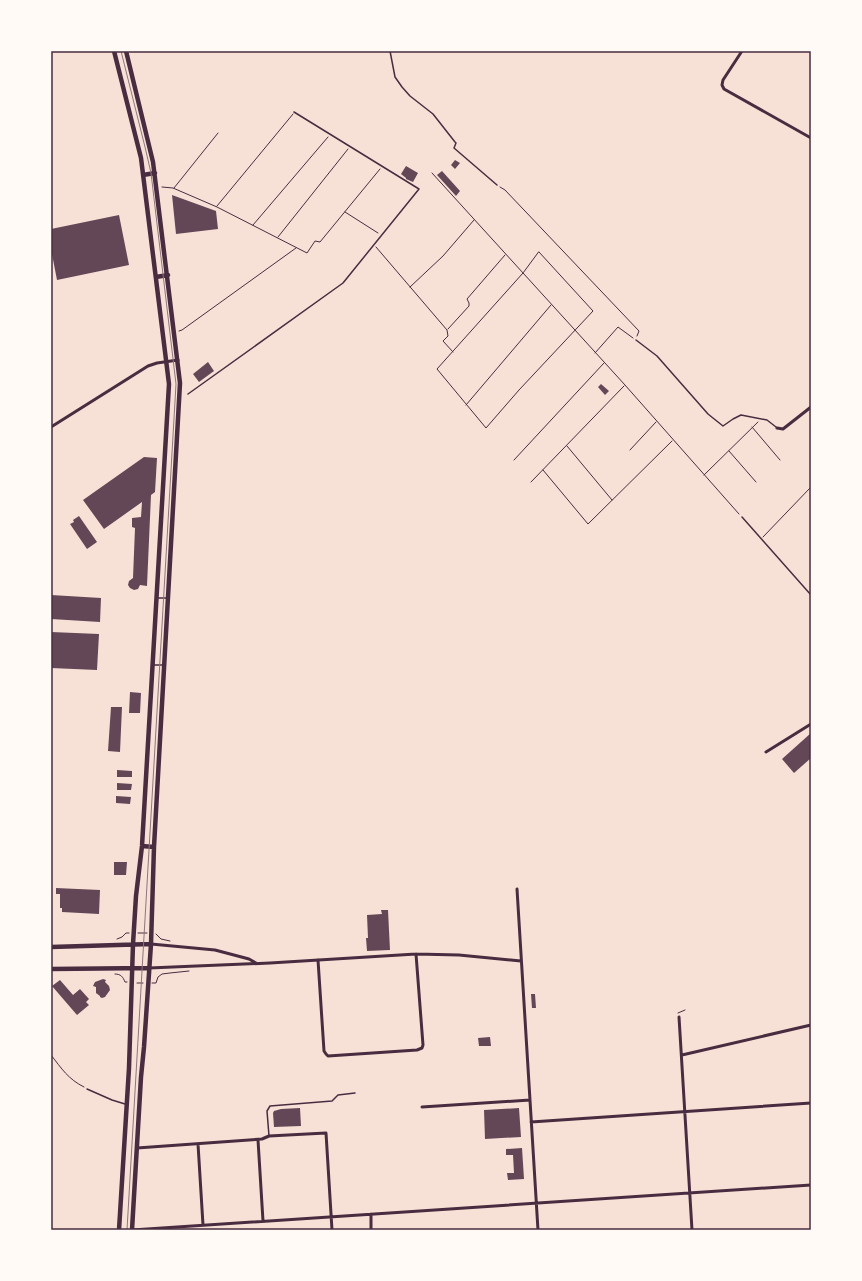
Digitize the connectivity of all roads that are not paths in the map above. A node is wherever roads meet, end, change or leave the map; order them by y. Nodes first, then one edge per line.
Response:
1 (114, 51) edge
2 (126, 51) edge
3 (390, 51) edge
4 (742, 51) edge
5 (294, 112) road end
6 (811, 131) edge
7 (810, 137) edge
8 (155, 173) junction
9 (143, 175) junction
10 (497, 185) road end
11 (168, 275) junction
12 (156, 276) junction
13 (636, 340) road end
14 (178, 360) junction
15 (166, 362) junction
16 (188, 394) dead end
17 (810, 408) edge
18 (51, 427) edge
19 (777, 428) joint
20 (742, 517) road end
21 (811, 595) edge
22 (156, 597) junction
23 (168, 598) junction
24 (152, 664) junction
25 (165, 665) junction
26 (811, 724) edge
27 (766, 752) dead end
28 (142, 846) junction
29 (154, 847) junction
30 (517, 889) dead end
31 (133, 944) junction
32 (151, 944) junction
33 (51, 947) edge
34 (416, 954) junction
35 (318, 960) junction
36 (521, 961) junction
37 (256, 963) junction
38 (132, 968) junction
39 (149, 968) junction
40 (51, 969) edge
41 (679, 1017) dead end
42 (811, 1025) edge
43 (682, 1055) junction
44 (87, 1089) road end
45 (355, 1093) dead end
46 (530, 1100) junction
47 (811, 1104) edge
48 (127, 1105) junction
49 (422, 1108) dead end
50 (685, 1112) junction
51 (531, 1122) junction
52 (269, 1136) junction
53 (258, 1140) junction
54 (198, 1144) junction
55 (138, 1148) junction
56 (811, 1186) edge
57 (690, 1193) junction
58 (536, 1203) junction
59 (370, 1214) junction
60 (331, 1216) junction
61 (263, 1221) junction
62 (203, 1225) junction
63 (120, 1230) edge
64 (132, 1230) edge
65 (332, 1230) edge
66 (371, 1230) edge
67 (538, 1230) edge
68 (692, 1230) edge

1 - 9 main road
2 - 8 main road
3 - 10 lane
4 - 7 street
5 - 16 lane
6 - 7 street
8 - 9 main road
8 - 11 main road
9 - 12 main road
11 - 12 main road
11 - 14 main road
12 - 15 main road
13 - 19 lane
14 - 15 street
14 - 23 main road
15 - 18 street
15 - 22 main road
17 - 19 street
20 - 21 lane
22 - 23 lane
22 - 24 main road
23 - 25 main road
24 - 25 lane
24 - 28 main road
25 - 29 main road
26 - 27 street
28 - 29 main road
28 - 31 main road
29 - 32 main road
30 - 36 street
31 - 32 main road
31 - 33 main road
31 - 38 main road
32 - 37 street
32 - 39 main road
34 - 35 street
34 - 35 street
34 - 36 street
35 - 37 street
36 - 46 street
37 - 39 street
38 - 39 main road
38 - 40 main road
38 - 48 main road
39 - 55 main road
41 - 43 street
42 - 43 street
43 - 50 street
44 - 48 lane
45 - 52 lane
46 - 49 street
46 - 51 street
47 - 50 street
48 - 63 main road
50 - 51 street
50 - 57 street
51 - 58 street
52 - 53 street
52 - 60 street
53 - 54 street
53 - 61 street
54 - 55 street
54 - 62 street
55 - 64 main road
56 - 57 street
57 - 58 street
57 - 68 street
58 - 59 street
58 - 67 street
59 - 60 street
59 - 66 street
60 - 61 street
60 - 65 street
61 - 62 street
62 - 64 street

